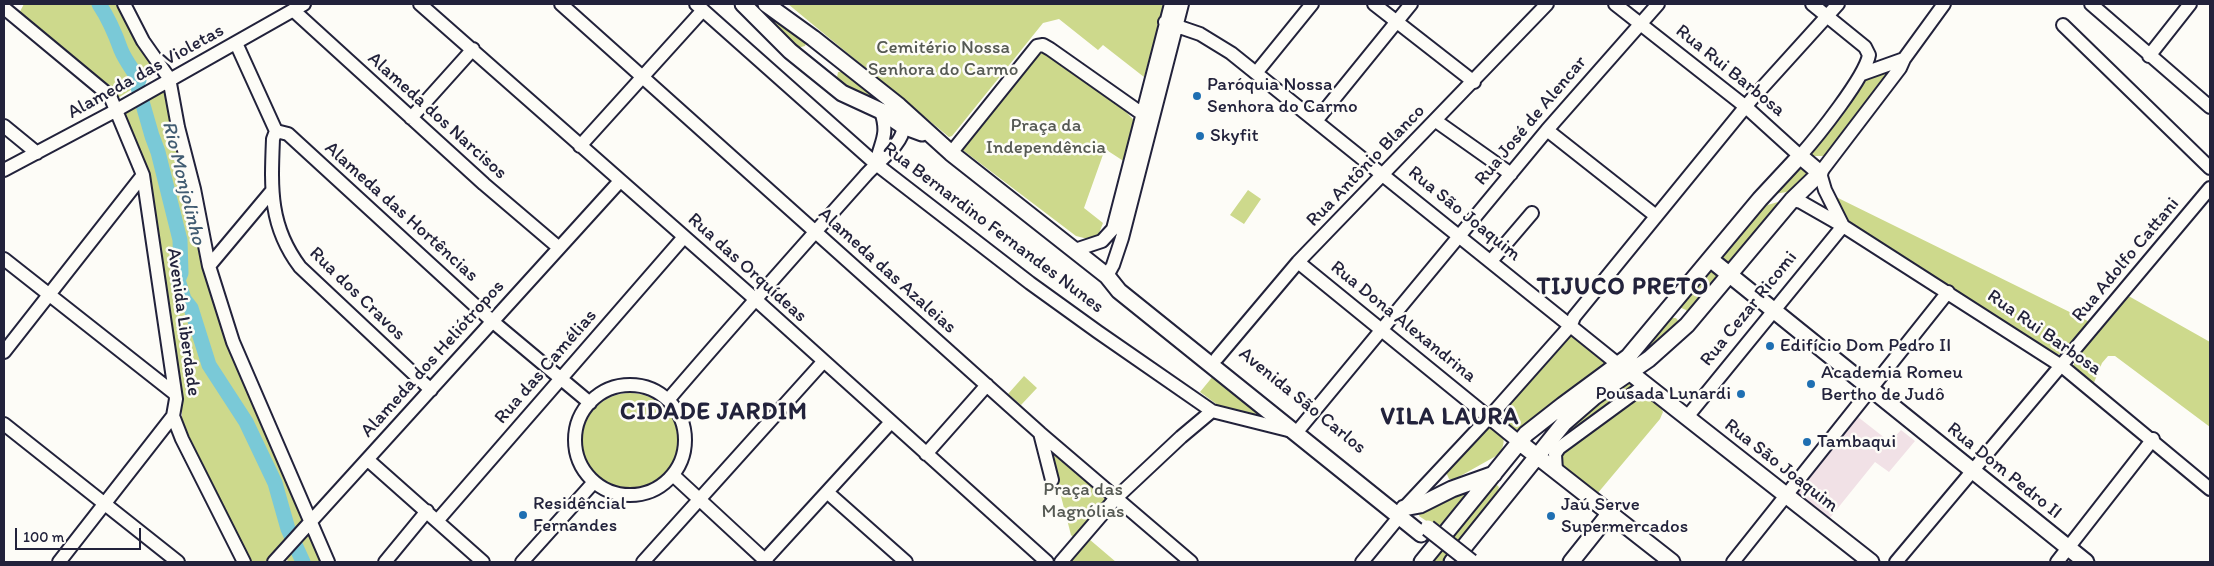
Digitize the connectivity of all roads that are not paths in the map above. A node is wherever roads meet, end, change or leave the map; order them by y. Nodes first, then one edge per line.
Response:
1 (124, 4) edge
2 (420, 4) edge
3 (561, 4) edge
4 (743, 4) edge
5 (766, 4) edge
6 (1171, 4) edge
7 (1182, 4) edge
8 (1312, 4) edge
9 (1374, 4) edge
10 (1411, 4) edge
11 (1546, 4) edge
12 (1615, 4) edge
13 (1658, 4) edge
14 (1812, 4) edge
15 (1838, 4) edge
16 (1944, 4) edge
17 (2091, 4) edge
18 (2190, 4) edge
19 (299, 7) edge
20 (700, 7) edge
21 (4, 8) edge
22 (1827, 16) junction
23 (1396, 22) junction
24 (1171, 24) junction
25 (1639, 24) junction
26 (2063, 25) dead end
27 (813, 38) junction
28 (236, 43) junction
29 (473, 49) junction
30 (790, 51) junction
31 (2149, 56) junction
32 (1904, 59) junction
33 (847, 65) junction
34 (1256, 73) junction
35 (1862, 74) junction
36 (642, 77) junction
37 (165, 81) junction
38 (828, 82) junction
39 (1474, 82) junction
40 (899, 106) junction
41 (120, 107) junction
42 (1746, 107) junction
43 (2210, 107) edge
44 (881, 111) junction
45 (1147, 117) junction
46 (411, 118) junction
47 (1316, 121) junction
48 (1436, 121) junction
49 (4, 126) edge
50 (903, 126) junction
51 (1547, 130) junction
52 (276, 131) junction
53 (580, 146) junction
54 (948, 150) junction
55 (37, 153) junction
56 (1800, 156) junction
57 (876, 164) junction
58 (2210, 168) edge
59 (4, 170) edge
60 (1820, 173) junction
61 (1383, 174) junction
62 (1511, 174) junction
63 (143, 175) junction
64 (620, 181) junction
65 (2210, 188) edge
66 (271, 192) junction
67 (1760, 199) junction
68 (1792, 200) junction
69 (1532, 213) dead end
70 (1656, 216) junction
71 (1843, 226) junction
72 (1118, 230) junction
73 (816, 232) junction
74 (1459, 236) junction
75 (684, 238) junction
76 (558, 248) junction
77 (1075, 250) junction
78 (4, 259) edge
79 (1710, 259) junction
80 (1491, 261) junction
81 (1298, 262) junction
82 (209, 266) junction
83 (1729, 274) junction
84 (1107, 276) junction
85 (1948, 292) junction
86 (48, 295) junction
87 (755, 299) junction
88 (1669, 308) junction
89 (1774, 311) junction
90 (492, 321) junction
91 (1571, 325) junction
92 (1687, 325) junction
93 (1382, 331) junction
94 (4, 352) edge
95 (1217, 358) junction
96 (1649, 359) junction
97 (823, 362) junction
98 (2063, 366) junction
99 (1624, 369) junction
100 (560, 379) junction
101 (987, 385) junction
102 (1645, 386) junction
103 (1870, 389) junction
104 (431, 390) junction
105 (174, 393) junction
106 (668, 400) junction
107 (590, 403) junction
108 (1212, 411) junction
109 (173, 416) junction
110 (1687, 417) junction
111 (1488, 418) junction
112 (891, 422) junction
113 (4, 424) edge
114 (1298, 429) junction
115 (1040, 433) junction
116 (2153, 439) junction
117 (1519, 442) junction
118 (926, 454) junction
119 (1538, 456) junction
120 (368, 460) junction
121 (1497, 470) junction
122 (1440, 471) junction
123 (1556, 471) junction
124 (1972, 471) junction
125 (673, 475) junction
126 (1052, 480) dead end
127 (594, 482) junction
128 (1452, 489) junction
129 (2210, 489) edge
130 (827, 492) junction
131 (1787, 495) junction
132 (1505, 496) junction
133 (699, 498) junction
134 (1116, 498) junction
135 (104, 505) junction
136 (427, 511) junction
137 (1402, 513) junction
138 (1610, 513) junction
139 (437, 521) junction
140 (309, 522) junction
141 (1424, 531) junction
142 (2069, 548) junction
143 (59, 562) edge
144 (178, 562) edge
145 (244, 562) edge
146 (274, 562) edge
147 (328, 562) edge
148 (385, 562) edge
149 (483, 562) edge
150 (522, 562) edge
151 (643, 562) edge
152 (765, 562) edge
153 (906, 562) edge
154 (1047, 562) edge
155 (1061, 562) edge
156 (1191, 562) edge
157 (1362, 562) edge
158 (1422, 562) edge
159 (1454, 562) edge
160 (1471, 562) edge
161 (1571, 562) edge
162 (1672, 562) edge
163 (1733, 562) edge
164 (1871, 562) edge
165 (1896, 562) edge
166 (2058, 562) edge
167 (2086, 562) edge

1 - 37 street
2 - 29 street, Rua das Orquídeas
3 - 36 street, Alameda das Azaleias
4 - 30 main road, Avenida São Carlos
5 - 27 main road, Avenida São Carlos
6 - 24 street
7 - 24 street
8 - 34 street
9 - 23 street
10 - 23 street
11 - 39 street, Rua Antônio Blanco
12 - 25 street, Rua Rui Barbosa
13 - 25 street, Rua José de Alencar
14 - 22 street
15 - 22 street
16 - 32 street
17 - 31 street
18 - 31 street
19 - 28 street, Alameda das Violetas
19 - 46 street, Alameda dos Narcisos
20 - 36 street
20 - 57 street, Rua Bernardino Fernandes Nunes
21 - 41 street, Avenida Liberdade
22 - 35 street
22 - 42 street
23 - 39 street
23 - 47 street
24 - 34 street, Rua São Joaquim
24 - 45 street
25 - 42 street, Rua Rui Barbosa
25 - 51 street, Rua José de Alencar
26 - 58 street
27 - 30 main road
27 - 33 main road, Avenida São Carlos
28 - 37 street, Alameda das Violetas
28 - 52 street
29 - 46 street
29 - 53 street, Rua das Orquídeas
30 - 38 main road, Avenida São Carlos
31 - 43 street
32 - 35 street
32 - 60 street
33 - 38 main road
33 - 40 main road, Avenida São Carlos
34 - 47 street, Rua São Joaquim
35 - 56 street
36 - 53 street
36 - 73 street, Alameda das Azaleias
37 - 41 street, Alameda das Violetas
37 - 82 street
38 - 44 main road, Avenida São Carlos
39 - 48 street, Rua Antônio Blanco
40 - 50 main road
40 - 54 main road, Avenida São Carlos
41 - 55 street, Alameda das Violetas
41 - 63 street, Avenida Liberdade
42 - 56 street, Rua Rui Barbosa
42 - 70 street
44 - 50 main road, Avenida São Carlos
44 - 57 street
45 - 54 street
45 - 72 street
46 - 76 street, Alameda dos Narcisos
47 - 61 street, Rua São Joaquim
48 - 61 street, Rua Antônio Blanco
48 - 62 street
49 - 55 street
50 - 54 main road, Avenida São Carlos
50 - 57 street
51 - 62 street, Rua José de Alencar
51 - 70 street
52 - 66 street, Rua dos Cravos
52 - 90 street, Alameda das Hortências
53 - 64 street, Rua das Orquídeas
54 - 77 main road, Avenida São Carlos
55 - 59 street, Alameda das Violetas
56 - 60 main road, Rua Rui Barbosa
56 - 67 main road
57 - 73 street
57 - 108 street, Rua Bernardino Fernandes Nunes
60 - 68 main road
60 - 71 street
61 - 74 street, Rua São Joaquim
61 - 81 street, Rua Antônio Blanco
62 - 74 street, Rua José de Alencar
63 - 86 street
63 - 105 street, Avenida Liberdade
64 - 75 street, Rua das Orquídeas
64 - 76 street, Alameda dos Heliótropos
65 - 98 street, Rua Adolfo Cattani
66 - 82 street
66 - 104 street, Rua dos Cravos
67 - 68 main road
67 - 79 main road
68 - 71 street, Rua Rui Barbosa
68 - 83 main road
69 - 80 street
70 - 91 street
71 - 85 street, Rua Rui Barbosa
71 - 89 street, Rua Cezar Ricomi
72 - 77 street
72 - 84 street
73 - 87 street
73 - 101 street, Alameda das Azaleias
74 - 80 street, Rua São Joaquim
74 - 93 street, Rua José de Alencar
75 - 87 street, Rua das Orquídeas
75 - 100 street, Rua das Camélias
76 - 90 street, Alameda dos Heliótropos
77 - 84 main road, Avenida São Carlos
78 - 86 street
79 - 83 main road, Rua Dom Pedro II
79 - 88 main road
80 - 91 street, Rua São Joaquim
81 - 93 street, Rua Dona Alexandrina
81 - 95 street, Rua Antônio Blanco
82 - 140 street
83 - 89 main road, Rua Dom Pedro II
83 - 92 main road
84 - 95 main road, Avenida São Carlos
84 - 114 main road, Avenida São Carlos
85 - 98 street, Rua Rui Barbosa
85 - 103 street
86 - 94 street
86 - 105 street
87 - 97 street, Rua das Orquídeas
87 - 106 street
88 - 92 main road
88 - 99 main road
89 - 103 main road, Rua Dom Pedro II
89 - 110 street, Rua Cezar Ricomi
90 - 100 street, Alameda das Hortências
90 - 104 street, Alameda dos Heliótropos
91 - 99 street, Rua São Joaquim
91 - 111 street
92 - 96 main road
93 - 111 street, Rua Dona Alexandrina
93 - 114 street, Rua José de Alencar
95 - 114 main road, Avenida São Carlos
96 - 99 main road
96 - 102 main road
97 - 112 street, Rua das Orquídeas
97 - 133 street
98 - 116 street, Rua Rui Barbosa
98 - 124 street, Rua Adolfo Cattani
99 - 102 main road, Rua São Joaquim
99 - 117 main road
99 - 119 main road
100 - 107 street, Alameda das Hortências
100 - 139 street, Rua das Camélias
101 - 115 street, Alameda das Azaleias
101 - 118 street
102 - 110 main road, Rua São Joaquim
102 - 123 street
103 - 124 main road, Rua Dom Pedro II
103 - 131 street
104 - 120 street, Alameda dos Heliótropos
105 - 109 street, Avenida Liberdade
106 - 107 street
106 - 125 street
107 - 127 street
108 - 114 street, Rua Bernardino Fernandes Nunes
108 - 134 street
109 - 135 street
109 - 145 street, Avenida Liberdade
110 - 131 main road, Rua São Joaquim
111 - 117 street, Rua Dona Alexandrina
111 - 122 street
112 - 118 street, Rua das Orquídeas
112 - 130 street
113 - 135 street
114 - 137 main road, Avenida São Carlos
115 - 126 street
115 - 134 street, Alameda das Azaleias
116 - 129 street, Rua Rui Barbosa
116 - 142 street
117 - 119 main road, Rua Dona Alexandrina
117 - 121 main road
118 - 154 street, Rua das Orquídeas
119 - 123 main road, Rua Dona Alexandrina
119 - 132 main road
120 - 136 street
120 - 140 street, Alameda dos Heliótropos
121 - 128 main road
121 - 132 main road
121 - 158 main road
122 - 128 street
122 - 137 street
123 - 138 main road, Rua Dona Alexandrina
124 - 142 main road, Rua Dom Pedro II
124 - 165 street, Rua Adolfo Cattani
125 - 127 street
125 - 133 street
127 - 150 street
128 - 137 main road
130 - 152 street
130 - 153 street
131 - 163 street
131 - 164 main road, Rua São Joaquim
132 - 159 main road
133 - 151 street
133 - 152 street
134 - 155 street
134 - 156 street, Alameda das Azaleias
135 - 143 street
135 - 144 street
136 - 139 street
136 - 148 street
137 - 141 main road, Avenida São Carlos
137 - 157 street
138 - 161 main road
138 - 162 main road, Rua Dona Alexandrina
139 - 149 street
140 - 146 street, Alameda dos Heliótropos
140 - 147 street
141 - 159 main road, Avenida São Carlos
141 - 160 main road, Avenida São Carlos, bridge
142 - 166 street
142 - 167 main road, Rua Dom Pedro II

